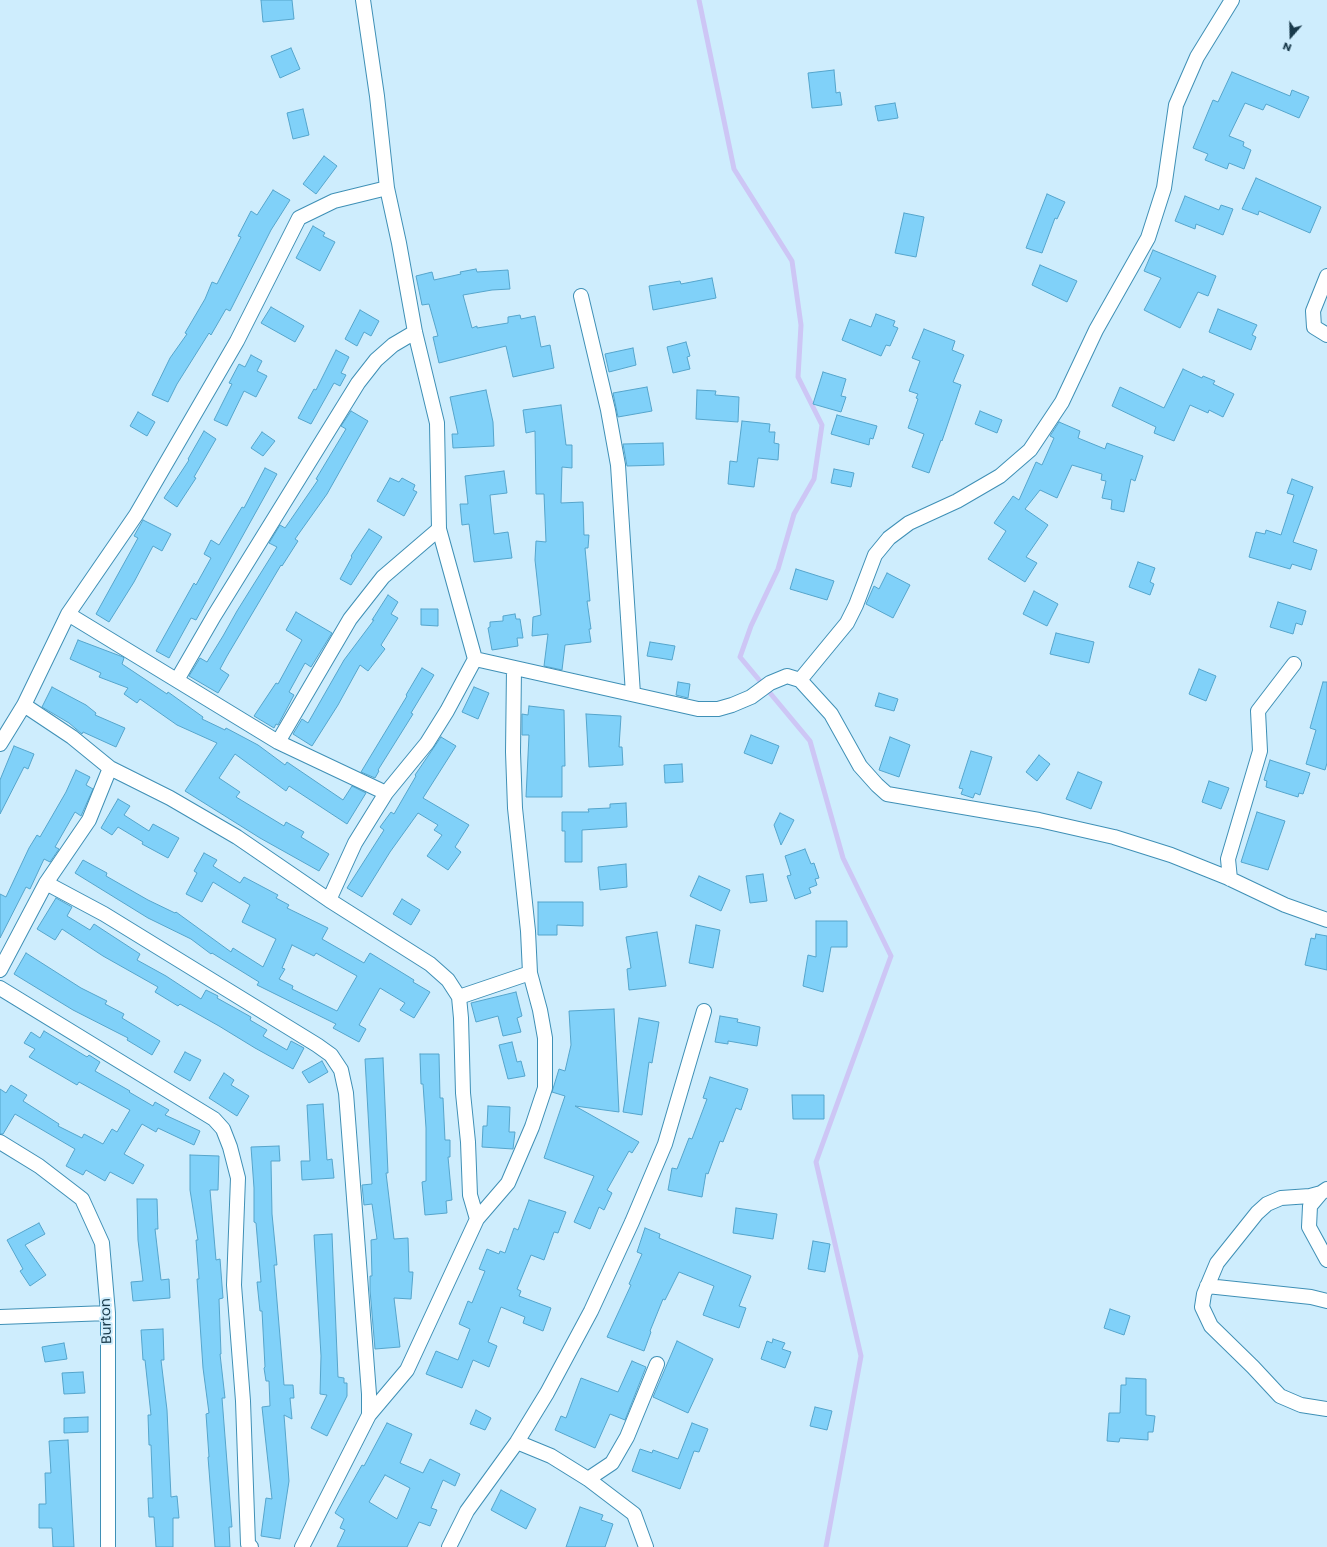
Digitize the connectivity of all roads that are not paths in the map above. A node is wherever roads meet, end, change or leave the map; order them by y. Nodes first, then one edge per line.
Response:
1 (363, 0) edge
2 (1232, 0) edge
3 (387, 188) junction
4 (1327, 276) edge
5 (581, 296) dead end
6 (415, 332) junction
7 (1327, 335) edge
8 (439, 529) junction
9 (68, 614) junction
10 (475, 659) junction
11 (1294, 664) dead end
12 (514, 668) junction
13 (177, 680) junction
14 (800, 680) junction
15 (633, 694) junction
16 (24, 706) junction
17 (278, 742) junction
18 (0, 744) edge
19 (110, 768) junction
20 (386, 793) junction
21 (1230, 879) junction
22 (46, 883) junction
23 (329, 900) junction
24 (1327, 920) edge
25 (0, 970) edge
26 (530, 973) junction
27 (0, 988) edge
28 (459, 997) junction
29 (704, 1011) dead end
30 (0, 1142) edge
31 (1324, 1191) edge
32 (477, 1219) junction
33 (1327, 1260) edge
34 (1207, 1286) junction
35 (1327, 1301) edge
36 (108, 1313) junction
37 (0, 1317) edge
38 (657, 1364) dead end
39 (1327, 1409) edge
40 (369, 1415) junction
41 (517, 1442) junction
42 (588, 1478) junction
43 (108, 1547) edge
44 (251, 1547) edge
45 (302, 1547) edge
46 (449, 1547) edge
47 (646, 1547) edge

1 - 3 street
2 - 14 street
3 - 6 street
3 - 9 street
4 - 7 street
5 - 15 street
6 - 8 street
6 - 13 street
8 - 10 street
8 - 17 street
9 - 13 street
9 - 16 street
10 - 12 street
10 - 20 street
11 - 21 street
12 - 15 street
12 - 26 street
13 - 17 street
14 - 15 street
14 - 21 street
16 - 18 street
16 - 19 street
17 - 20 street
19 - 22 street
19 - 23 street
20 - 23 street
21 - 24 street
22 - 25 street
22 - 40 street
23 - 28 street
26 - 28 street
26 - 32 street
27 - 44 street
28 - 32 street
29 - 41 street
30 - 36 street, Burton
31 - 33 street
31 - 34 street
32 - 40 street
34 - 35 street
34 - 39 street
36 - 37 street
36 - 43 street, Burton
38 - 42 street
40 - 45 street
41 - 42 street
41 - 46 street
42 - 47 street

